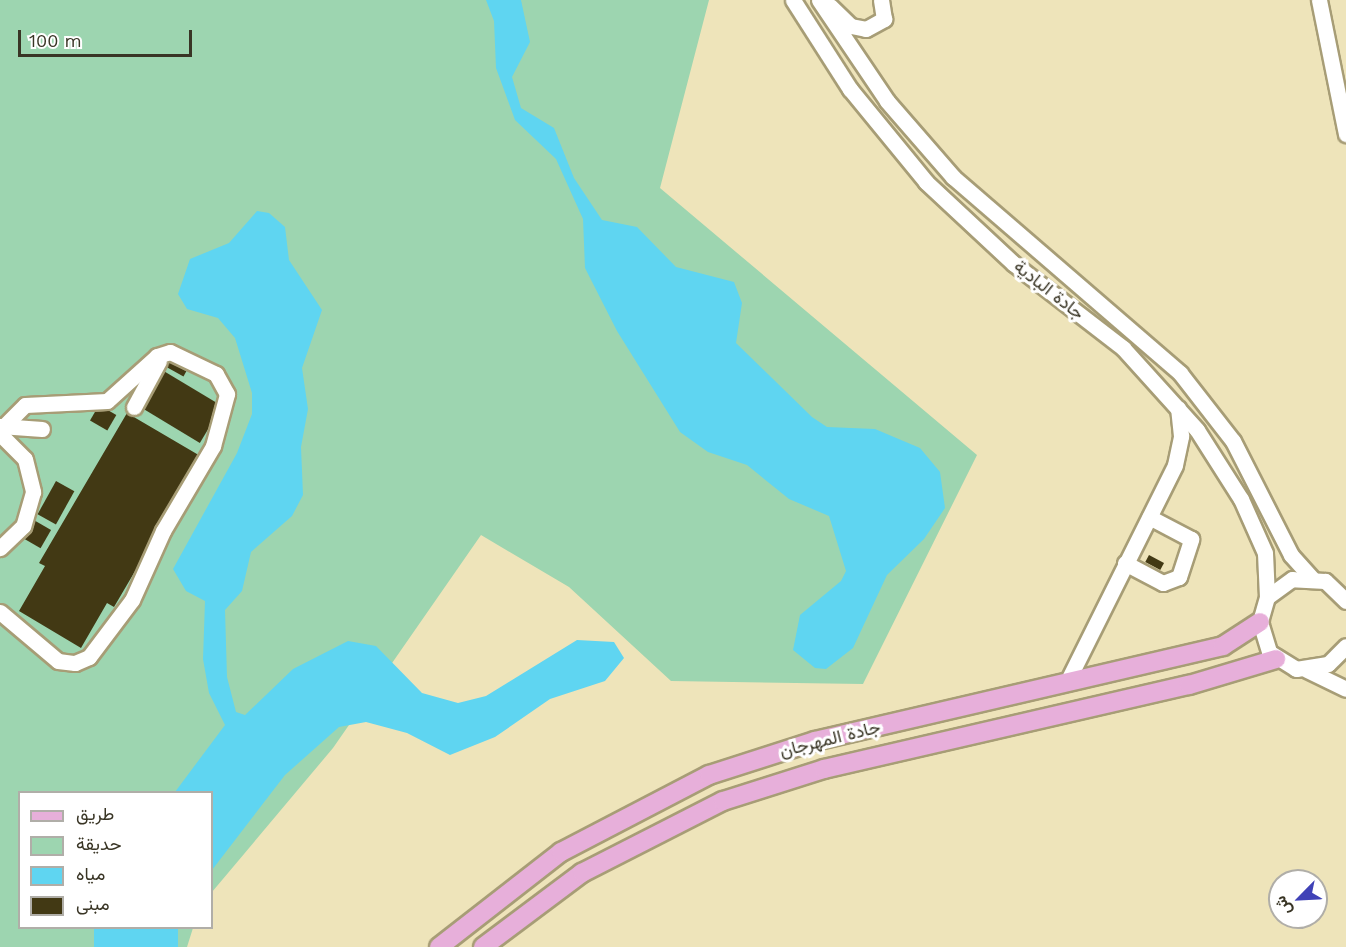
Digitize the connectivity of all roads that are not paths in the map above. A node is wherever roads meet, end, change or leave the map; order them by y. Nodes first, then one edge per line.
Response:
1 (793, 0) edge
2 (819, 0) edge
3 (824, 0) edge
4 (1319, 0) edge
5 (885, 4) edge
6 (1346, 134) edge
7 (163, 354) junction
8 (1177, 405) junction
9 (134, 407) dead end
10 (1, 429) edge
11 (42, 429) dead end
12 (1149, 517) junction
13 (0, 548) edge
14 (1125, 563) junction
15 (1312, 578) junction
16 (1267, 597) junction
17 (1346, 601) edge
18 (0, 612) edge
19 (1260, 622) junction
20 (1346, 646) edge
21 (1276, 659) junction
22 (1307, 670) junction
23 (1067, 682) junction
24 (1346, 689) edge
25 (439, 947) edge
26 (483, 947) edge

1 - 8 street, جادة البادية
2 - 15 street, جادة البادية
3 - 5 street
4 - 6 street
7 - 9 street
7 - 10 street
7 - 18 street
8 - 12 street
8 - 16 street, جادة البادية
10 - 11 street
10 - 13 street
12 - 14 street
12 - 14 street
14 - 23 street
15 - 16 street
15 - 17 street, جادة البادية
16 - 19 street, جادة البادية
19 - 21 street
19 - 23 main road, جادة المهرجان
20 - 22 street
21 - 22 street
21 - 26 main road, جادة المهرجان
22 - 24 street
23 - 25 main road, جادة المهرجان

